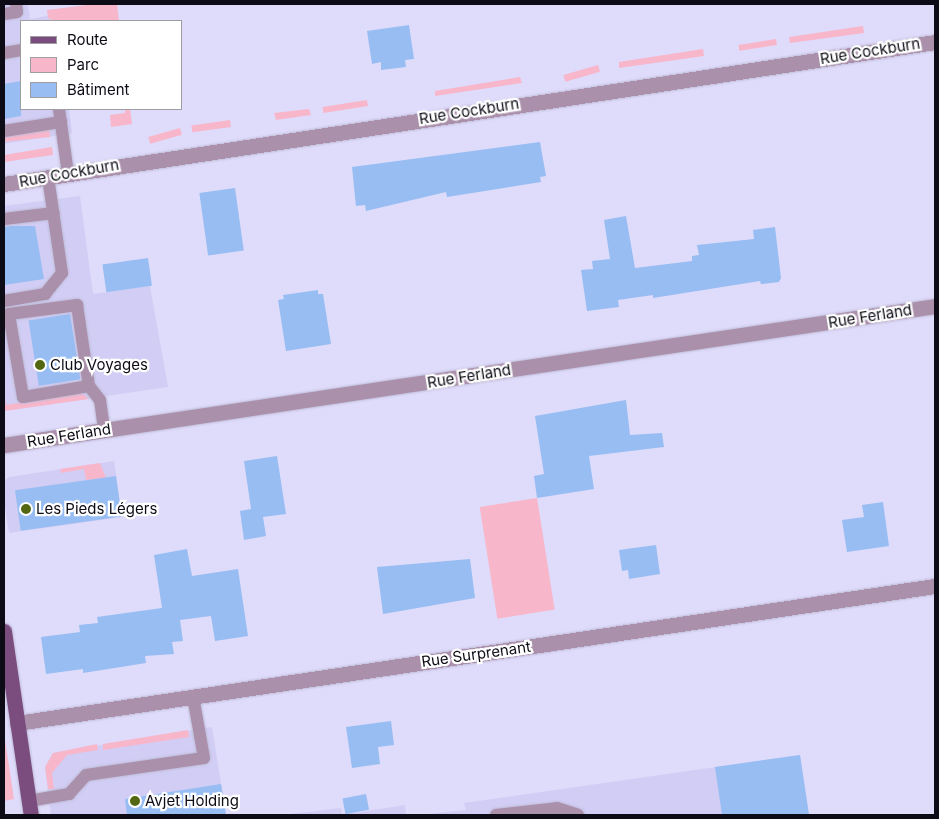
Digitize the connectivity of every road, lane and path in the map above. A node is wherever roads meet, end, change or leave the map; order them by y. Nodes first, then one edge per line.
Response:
1 (16, 4) edge
2 (4, 14) edge
3 (935, 42) edge
4 (20, 50) edge
5 (4, 53) edge
6 (59, 110) edge
7 (61, 122) junction
8 (4, 131) edge
9 (68, 174) junction
10 (48, 177) junction
11 (4, 184) edge
12 (54, 213) junction
13 (4, 219) edge
14 (4, 301) edge
15 (935, 306) edge
16 (10, 353) edge
17 (89, 386) junction
18 (104, 430) junction
19 (4, 445) edge
20 (935, 586) edge
21 (4, 631) edge
22 (193, 696) junction
23 (17, 723) junction
24 (30, 808) edge
25 (496, 815) edge
26 (578, 815) edge

1 - 2 lane
3 - 9 street, Rue Cockburn
4 - 5 lane
6 - 7 lane
7 - 8 lane
7 - 9 lane
9 - 10 street, Rue Cockburn
10 - 11 street, Rue Cockburn
10 - 12 lane
12 - 13 lane
12 - 14 lane
15 - 18 street, Rue Ferland
16 - 17 lane
16 - 17 lane
17 - 18 lane
18 - 19 street, Rue Ferland
20 - 22 street, Rue Surprenant
21 - 23 main road
22 - 23 street, Rue Surprenant
22 - 24 lane
23 - 24 main road
25 - 26 lane

